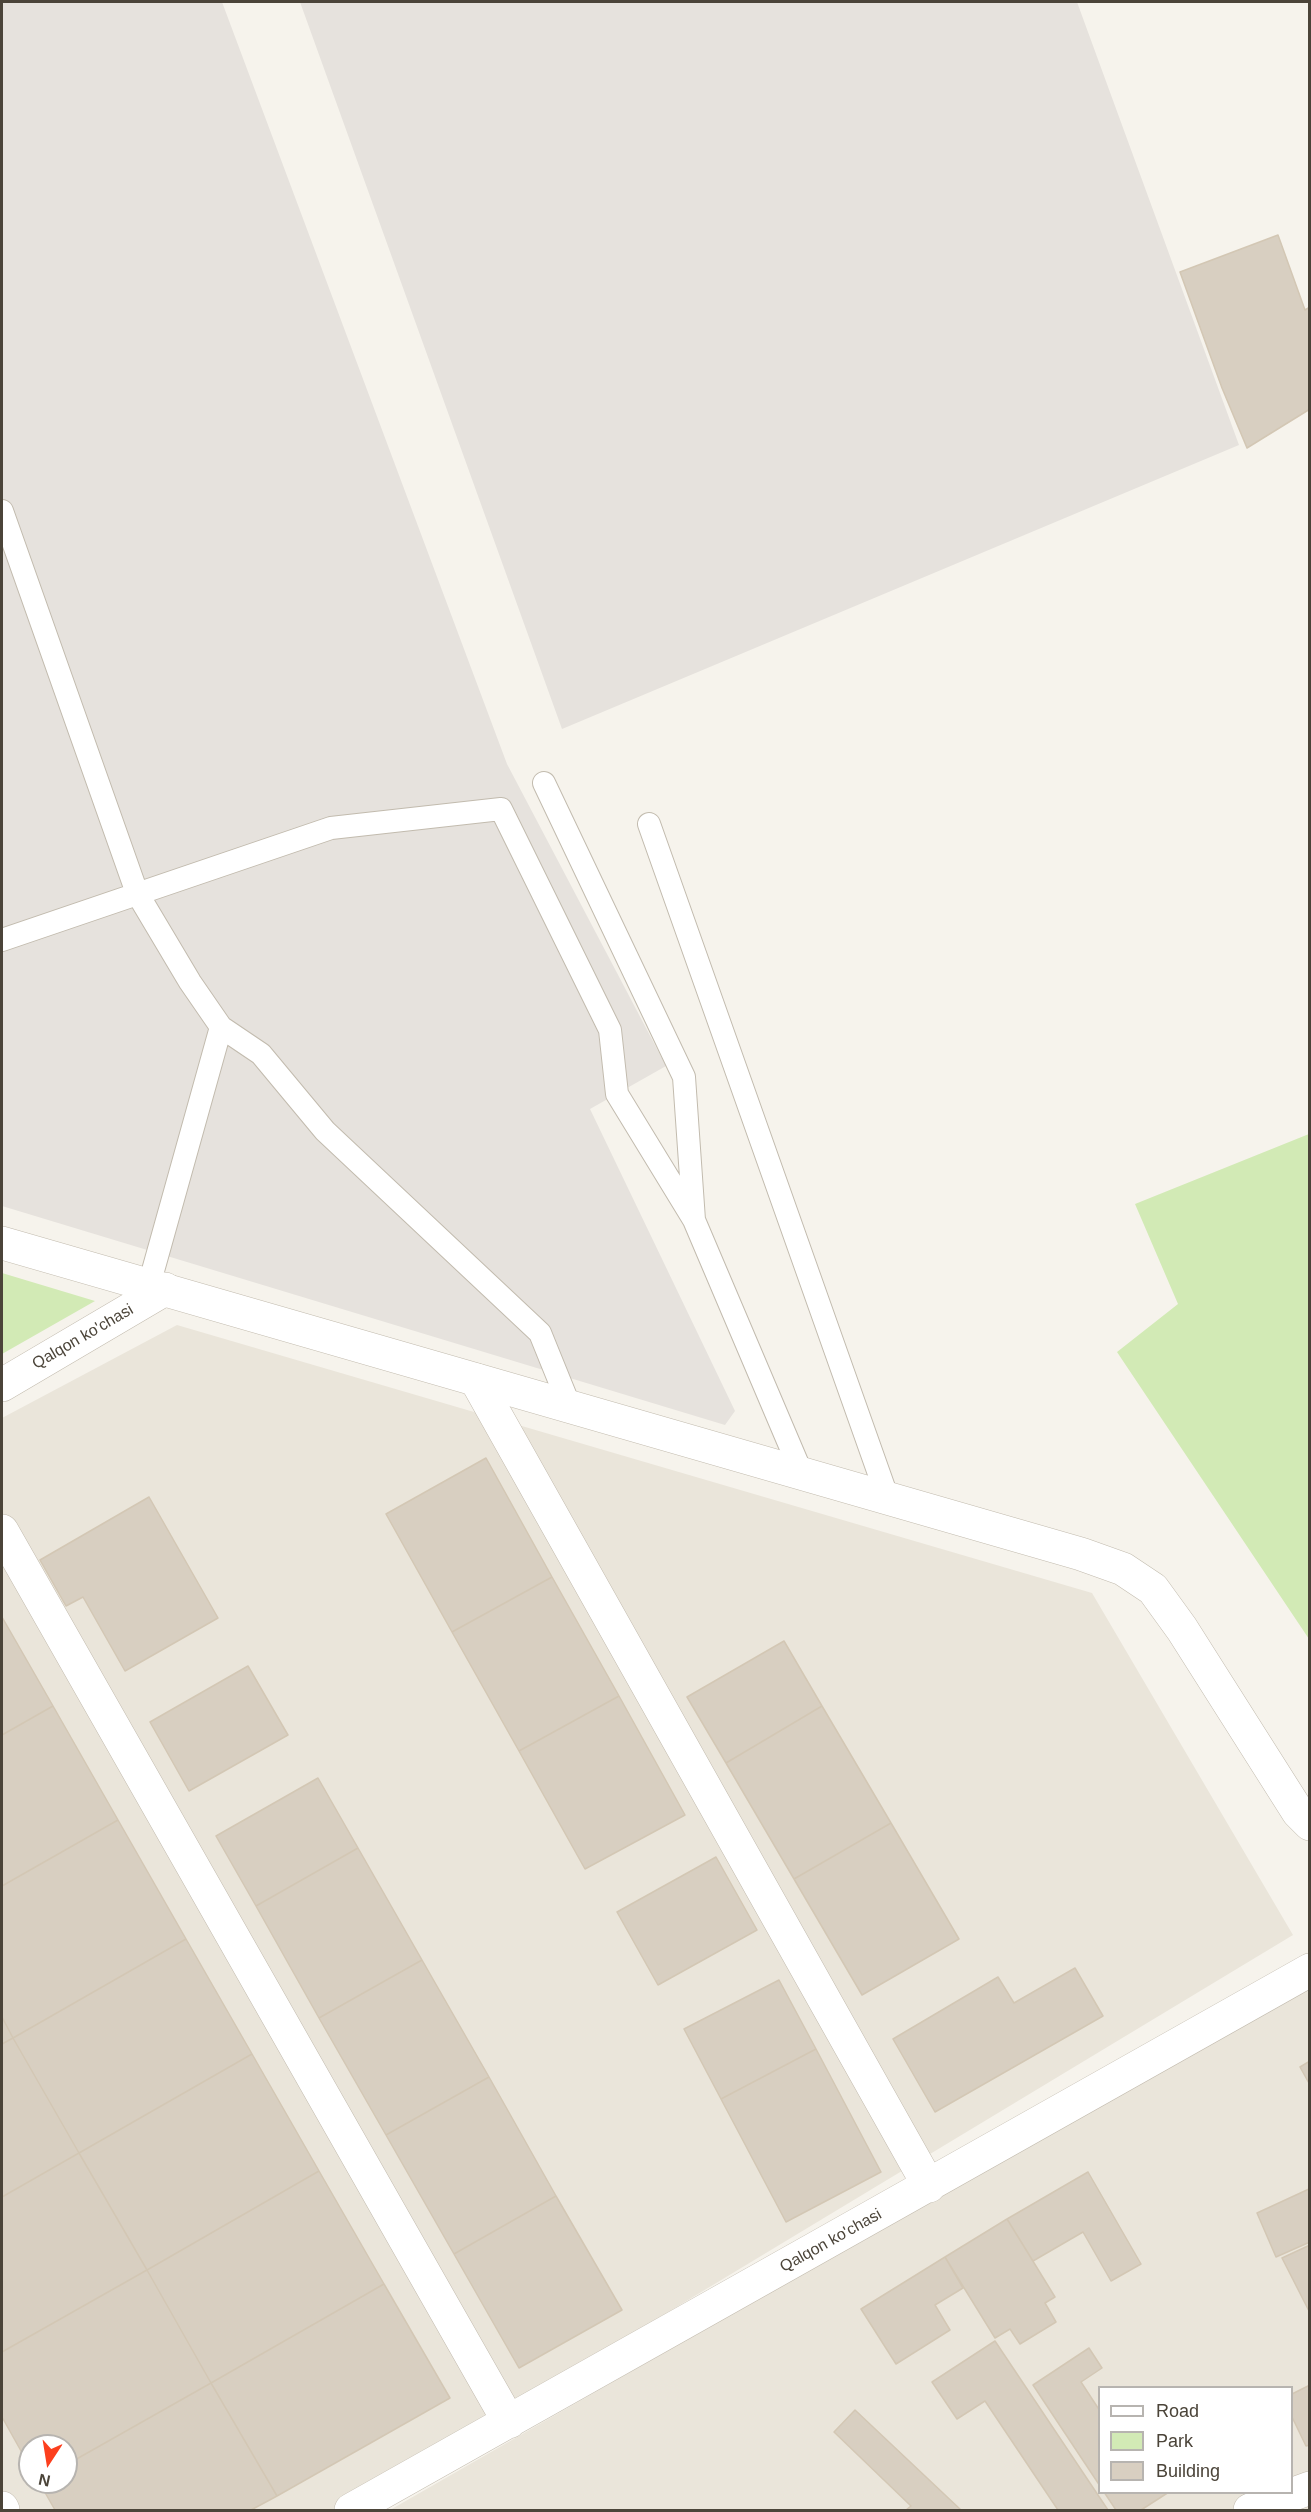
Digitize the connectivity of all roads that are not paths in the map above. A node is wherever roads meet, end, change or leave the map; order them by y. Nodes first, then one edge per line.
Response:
1 (2, 511) edge
2 (544, 783) dead end
3 (649, 824) dead end
4 (137, 893) junction
5 (2, 940) edge
6 (221, 1027) junction
7 (694, 1220) junction
8 (2, 1243) edge
9 (157, 1287) junction
10 (476, 1380) junction
11 (2, 1385) edge
12 (570, 1407) junction
13 (802, 1474) junction
14 (888, 1499) junction
15 (2, 1531) edge
16 (1310, 1824) edge
17 (1310, 1970) edge
18 (929, 2186) junction
19 (509, 2422) junction
20 (1310, 2488) edge
21 (351, 2511) edge
22 (1250, 2511) edge

1 - 4 lane
2 - 7 lane
3 - 14 lane
4 - 5 lane
4 - 6 lane
4 - 7 lane
6 - 9 lane
6 - 12 lane
7 - 13 lane
8 - 9 street
9 - 10 street
9 - 11 street, Qalqon ko'chasi
10 - 12 street
10 - 18 street
12 - 13 street
13 - 14 street
14 - 16 street
15 - 19 street
17 - 18 street, Qalqon ko'chasi
18 - 19 street, Qalqon ko'chasi
19 - 21 street, Qalqon ko'chasi
20 - 22 street

